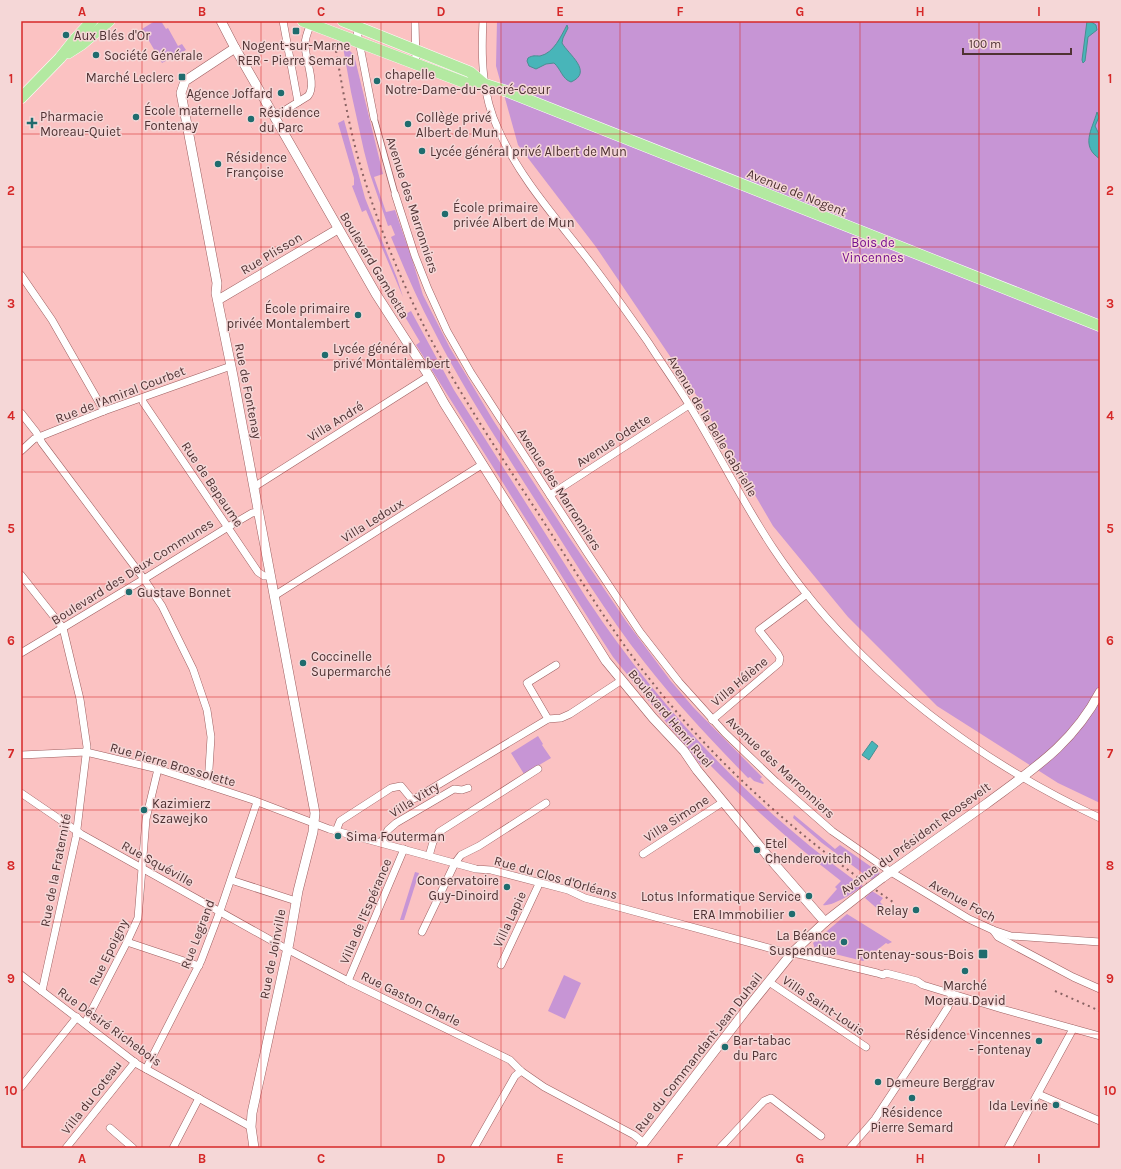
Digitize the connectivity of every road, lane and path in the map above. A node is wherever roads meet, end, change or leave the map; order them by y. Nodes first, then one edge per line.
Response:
1 (92, 21) edge
2 (109, 21) edge
3 (221, 21) edge
4 (283, 21) edge
5 (343, 21) edge
6 (415, 21) edge
7 (483, 21) edge
8 (309, 22) edge
9 (356, 26) junction
10 (360, 42) junction
11 (235, 48) junction
12 (416, 50) junction
13 (60, 58) junction
14 (416, 64) junction
15 (484, 84) junction
16 (21, 98) edge
17 (298, 102) junction
18 (274, 116) junction
19 (374, 118) joint
20 (395, 194) joint
21 (338, 229) junction
22 (26, 279) edge
23 (218, 300) junction
24 (1100, 326) edge
25 (231, 366) junction
26 (429, 376) junction
27 (142, 398) junction
28 (689, 405) junction
29 (104, 411) junction
30 (21, 413) edge
31 (39, 437) junction
32 (21, 451) edge
33 (483, 464) junction
34 (254, 487) junction
35 (550, 495) junction
36 (258, 512) junction
37 (516, 517) joint
38 (228, 527) junction
39 (21, 575) edge
40 (271, 576) junction
41 (144, 579) junction
42 (807, 594) junction
43 (274, 596) junction
44 (63, 628) junction
45 (21, 653) edge
46 (556, 665) dead end
47 (622, 680) junction
48 (1100, 692) edge
49 (548, 719) junction
50 (712, 720) junction
51 (86, 752) junction
52 (21, 755) edge
53 (306, 765) joint
54 (158, 769) junction
55 (538, 769) dead end
56 (1022, 777) junction
57 (208, 786) junction
58 (468, 788) dead end
59 (21, 793) edge
60 (257, 802) junction
61 (723, 802) junction
62 (546, 803) dead end
63 (1100, 818) edge
64 (314, 823) junction
65 (76, 830) junction
66 (336, 831) junction
67 (381, 843) junction
68 (404, 849) junction
69 (643, 854) dead end
70 (429, 856) junction
71 (455, 863) junction
72 (142, 867) junction
73 (891, 872) junction
74 (231, 880) junction
75 (539, 884) junction
76 (296, 901) junction
77 (220, 911) junction
78 (825, 922) junction
79 (994, 930) junction
80 (422, 932) dead end
81 (1023, 937) junction
82 (127, 942) junction
83 (1100, 942) edge
84 (1019, 948) junction
85 (287, 949) junction
86 (792, 953) junction
87 (501, 965) dead end
88 (199, 966) junction
89 (21, 975) edge
90 (348, 981) junction
91 (769, 982) junction
92 (1100, 989) edge
93 (42, 991) junction
94 (952, 994) junction
95 (77, 1017) junction
96 (85, 1023) junction
97 (1073, 1029) junction
98 (1100, 1036) edge
99 (866, 1047) dead end
100 (135, 1062) junction
101 (146, 1069) junction
102 (521, 1070) junction
103 (21, 1087) edge
104 (1038, 1094) junction
105 (198, 1098) junction
106 (1100, 1121) edge
107 (251, 1127) junction
108 (110, 1128) dead end
109 (821, 1136) dead end
110 (642, 1145) edge
111 (66, 1148) edge
112 (133, 1148) edge
113 (173, 1148) edge
114 (254, 1148) edge
115 (474, 1148) edge
116 (720, 1148) edge
117 (850, 1148) edge
118 (1008, 1148) edge

1 - 13 main road
2 - 13 main road
3 - 11 street, Boulevard Gambetta
4 - 17 street
5 - 9 main road
6 - 12 street
7 - 15 street, Avenue de la Belle Gabrielle
8 - 10 main road
8 - 17 street
9 - 10 street, Avenue des Marronniers
9 - 12 main road
10 - 14 main road
10 - 19 street, Avenue des Marronniers
11 - 18 street, Boulevard Gambetta
11 - 23 street, Rue de Fontenay
12 - 14 street
12 - 15 main road
13 - 16 main road
14 - 15 main road
15 - 24 main road, Avenue de Nogent
15 - 28 street, Avenue de la Belle Gabrielle
17 - 18 street
18 - 21 street, Boulevard Gambetta
19 - 20 street, Avenue des Marronniers
20 - 35 street, Avenue des Marronniers
21 - 23 street, Rue Plisson
21 - 26 street, Boulevard Gambetta
22 - 29 street
23 - 25 street, Rue de Fontenay
25 - 27 street, Rue de l'Amiral Courbet
25 - 34 street, Rue de Fontenay
26 - 33 street, Boulevard Gambetta
26 - 34 street, Villa André
27 - 29 street, Rue de l'Amiral Courbet
27 - 38 street, Rue de Bapaume
28 - 35 street, Avenue Odette
28 - 42 street, Avenue de la Belle Gabrielle
29 - 31 street, Rue de l'Amiral Courbet
30 - 31 street
31 - 32 street, Rue de l'Amiral Courbet
31 - 41 street
33 - 37 street, Boulevard Gambetta
33 - 43 street, Villa Ledoux
34 - 36 street, Rue de Fontenay
35 - 50 street, Avenue des Marronniers
36 - 38 street, Boulevard des Deux Communes
36 - 40 street, Rue de Fontenay
37 - 47 street, Boulevard Henri Ruel
38 - 40 street, Rue de Bapaume
38 - 41 street, Boulevard des Deux Communes
39 - 44 street
40 - 43 street, Rue de Fontenay
41 - 44 street, Boulevard des Deux Communes
41 - 57 street
42 - 50 street, Villa Hélène
42 - 56 street, Avenue de la Belle Gabrielle
43 - 53 street, Rue de Fontenay
44 - 45 street, Boulevard des Deux Communes
44 - 51 street, Rue de la Fraternité
46 - 49 street
47 - 49 street
47 - 61 street, Boulevard Henri Ruel
48 - 56 street, Avenue du Président Roosevelt
49 - 66 street
50 - 73 street, Avenue des Marronniers
51 - 52 street, Rue Pierre Brossolette
51 - 54 street, Rue Pierre Brossolette
51 - 65 street, Rue de la Fraternité
53 - 64 street, Rue de Joinville
54 - 57 street, Rue Pierre Brossolette
54 - 72 street, Rue Epoigny
55 - 70 street
56 - 63 street, Avenue de la Belle Gabrielle
56 - 73 street, Avenue du Président Roosevelt
57 - 60 street, Rue Pierre Brossolette
58 - 67 street, Villa Vitry
59 - 65 street, Rue Squéville
60 - 64 street, Rue Pierre Brossolette
60 - 74 street, Rue Legrand
61 - 69 street, Villa Simone
61 - 78 street, Boulevard Henri Ruel
62 - 71 street
64 - 66 street, Rue du Clos d'Orléans
64 - 76 street, Rue de Joinville
65 - 72 street, Rue Squéville
65 - 93 street, Rue de la Fraternité
66 - 67 street, Rue du Clos d'Orléans
67 - 68 street, Rue du Clos d'Orléans
68 - 70 street, Rue du Clos d'Orléans
68 - 90 street, Villa de l'Espérance
70 - 71 street, Rue du Clos d'Orléans
71 - 75 street, Rue du Clos d'Orléans
71 - 80 street
72 - 77 street, Rue Squéville
72 - 82 street, Rue Epoigny
73 - 78 street, Avenue du Président Roosevelt, bridge
73 - 79 street, Avenue Foch
74 - 76 street
74 - 77 street, Rue Legrand
75 - 86 street, Rue du Clos d'Orléans
75 - 87 street, Villa Lapie
76 - 85 street, Rue de Joinville
77 - 85 street, Rue Squéville
77 - 88 street, Rue Legrand
78 - 86 street, Avenue du Président Roosevelt
79 - 81 street, Avenue Foch
79 - 84 street
81 - 83 street, Avenue Foch
81 - 84 street
82 - 88 street
82 - 96 street, Rue Epoigny
84 - 92 street
85 - 90 street, Rue Gaston Charle
85 - 107 street, Rue de Joinville
86 - 91 street, Rue du Commandant Jean Duhail
86 - 94 street, Rue du Clos d'Orléans
88 - 101 street, Rue Legrand
89 - 93 street, Rue Désiré Richebois
90 - 102 street, Rue Gaston Charle
91 - 99 street, Villa Saint-Louis
91 - 110 street, Rue du Commandant Jean Duhail
93 - 95 street, Rue Désiré Richebois
94 - 97 street, Rue du Clos d'Orléans
94 - 117 street
95 - 96 street, Rue Désiré Richebois
95 - 103 street
96 - 100 street, Rue Désiré Richebois
97 - 98 street, Rue du Clos d'Orléans
97 - 104 street
100 - 101 street, Rue Désiré Richebois
100 - 111 street, Villa du Coteau
101 - 105 street, Rue Désiré Richebois
102 - 110 street, Rue Gaston Charle
102 - 115 street
104 - 106 street
104 - 118 street
105 - 107 street, Rue Désiré Richebois
105 - 113 street
107 - 114 street, Rue de Joinville
108 - 112 street
109 - 116 street

